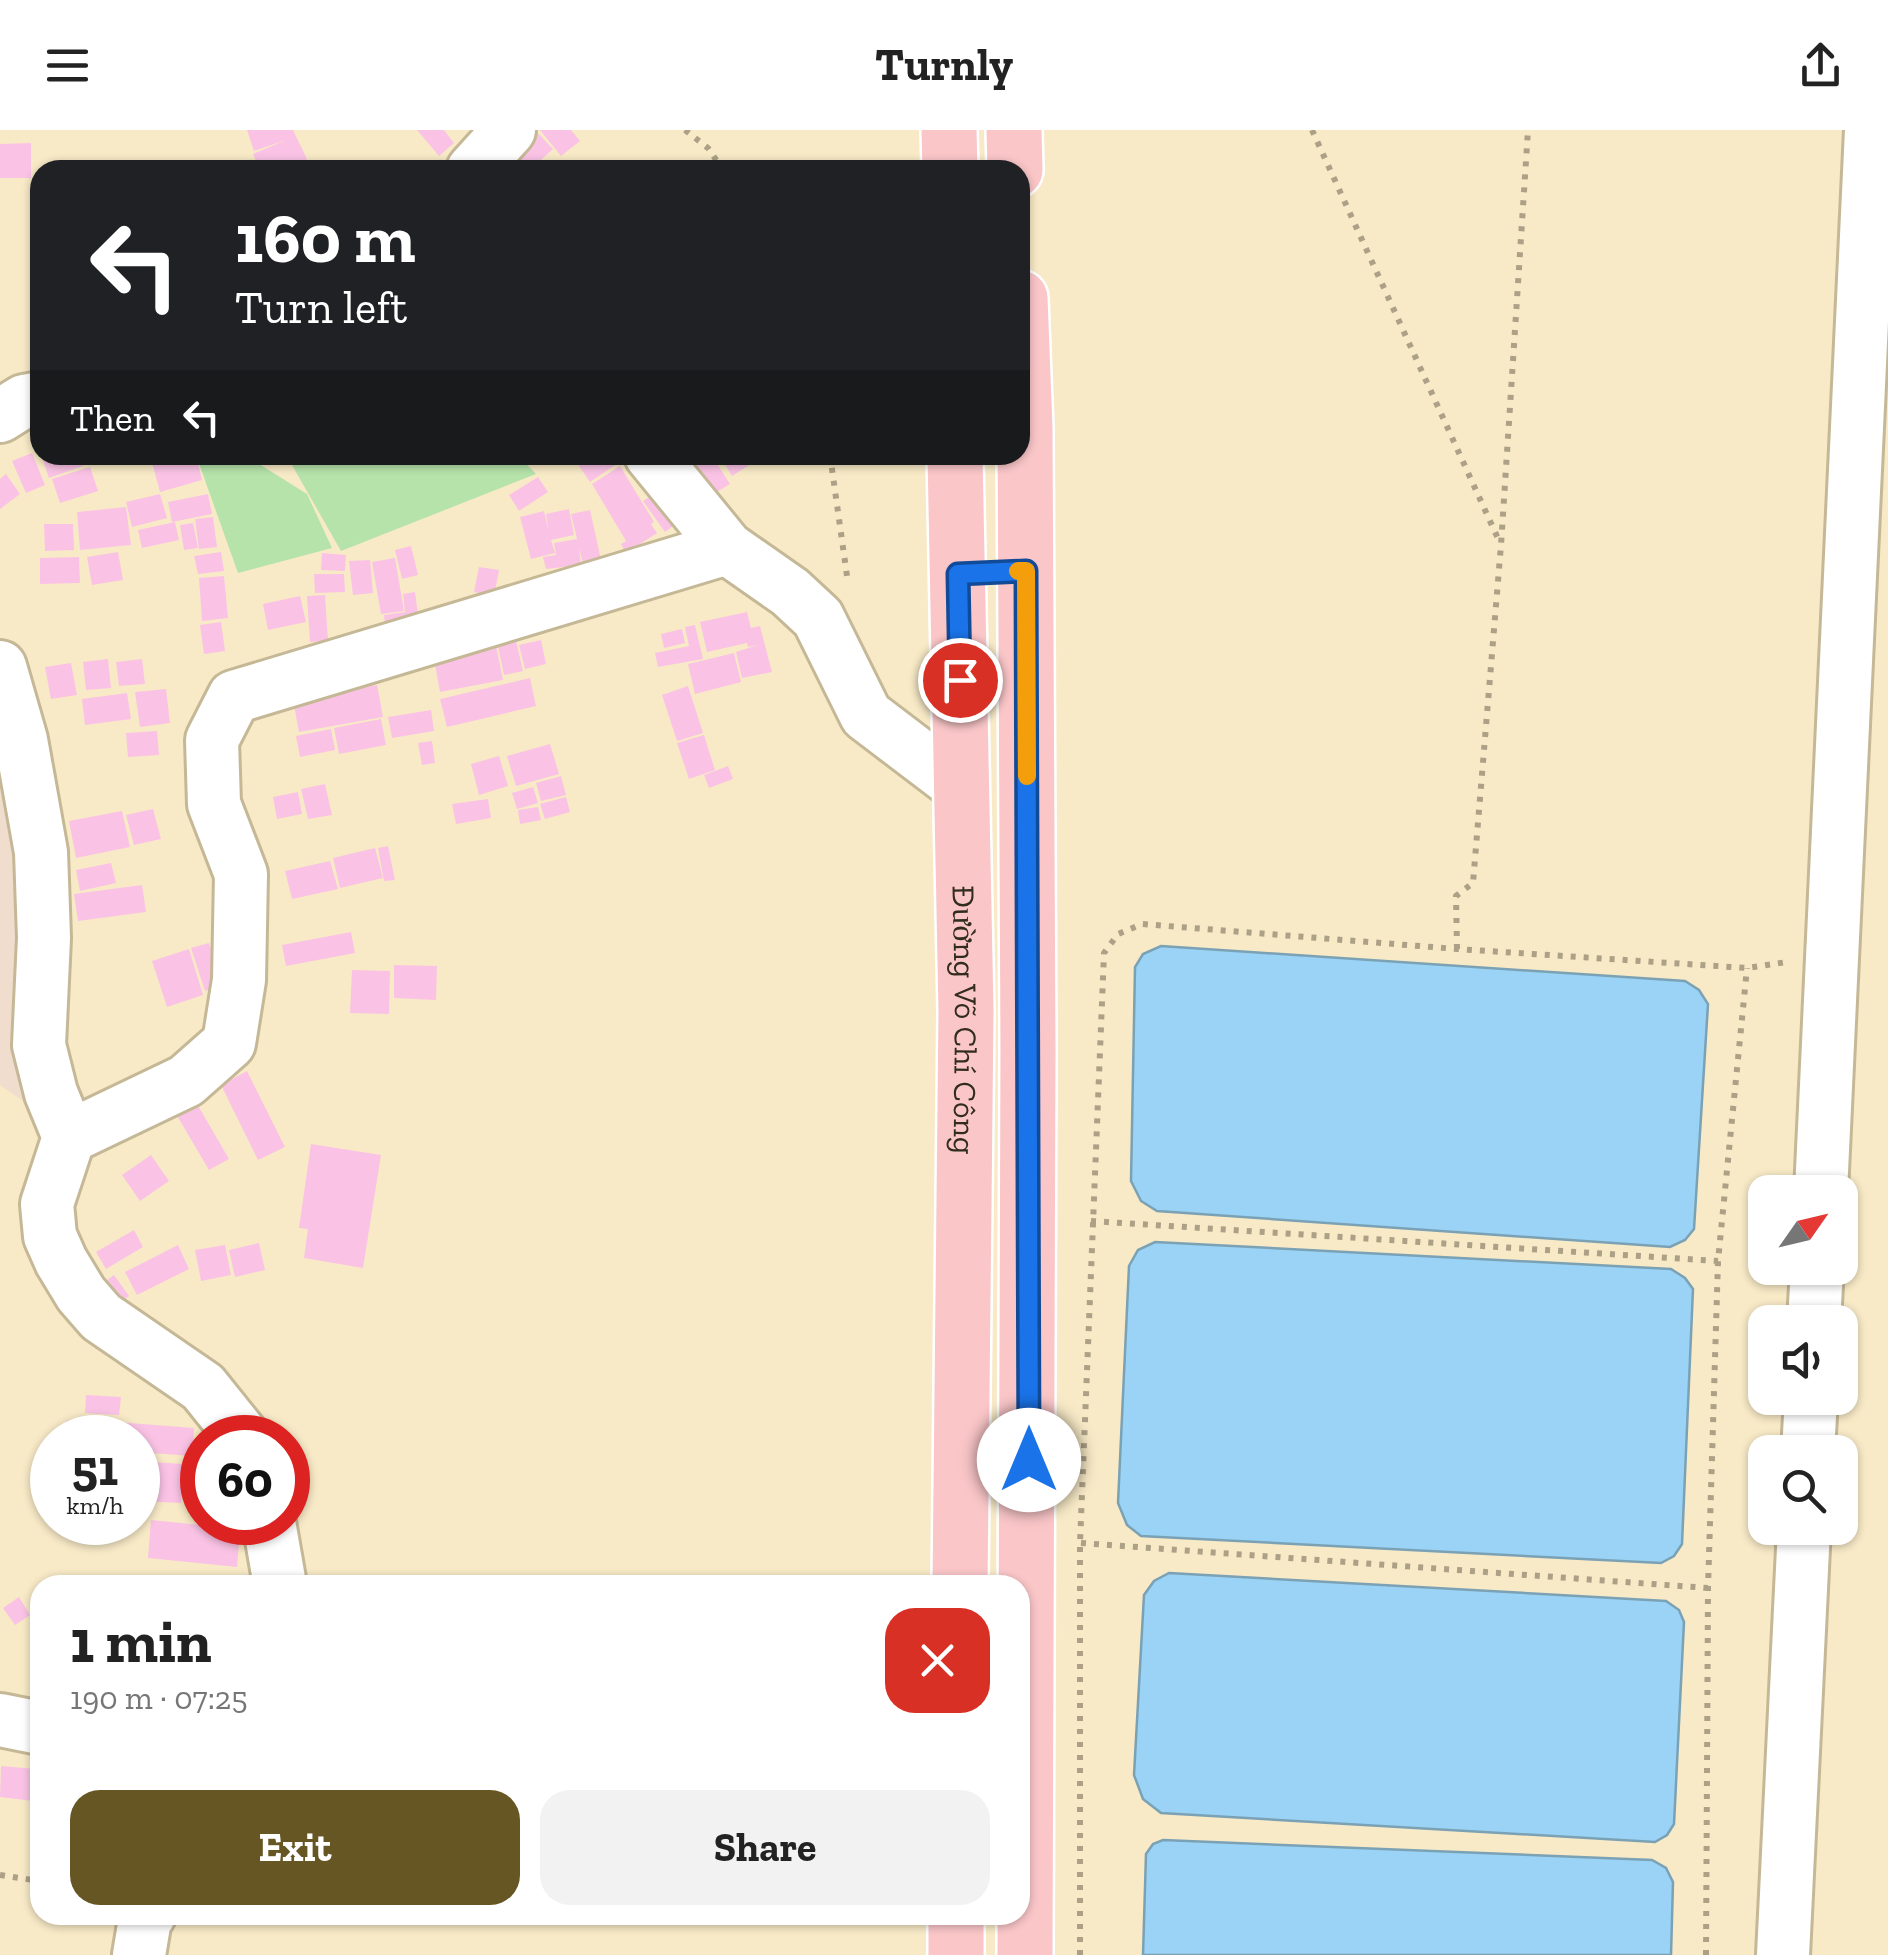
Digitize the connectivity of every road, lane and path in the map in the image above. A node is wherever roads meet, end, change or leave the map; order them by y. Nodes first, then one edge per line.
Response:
1 (509, 130) edge
2 (949, 130) edge
3 (1014, 130) edge
4 (1312, 130) edge
5 (1528, 130) edge
6 (1871, 130) edge
7 (691, 131) edge
8 (483, 160) edge
9 (717, 160) edge
10 (950, 160) edge
11 (1015, 160) edge
12 (30, 400) edge
13 (0, 416) edge
14 (659, 465) edge
15 (831, 465) edge
16 (955, 465) edge
17 (1024, 465) edge
18 (1501, 545) junction
19 (727, 548) junction
20 (1026, 571) junction
21 (958, 574) junction
22 (848, 590) dead end
23 (0, 667) edge
24 (962, 788) junction
25 (1457, 950) junction
26 (1832, 954) junction
27 (1747, 968) junction
28 (69, 1137) junction
29 (1822, 1175) edge
30 (1091, 1222) junction
31 (1718, 1261) junction
32 (226, 1415) edge
33 (1080, 1543) junction
34 (273, 1545) edge
35 (1803, 1545) edge
36 (278, 1575) edge
37 (960, 1575) edge
38 (1029, 1575) edge
39 (1708, 1588) junction
40 (0, 1720) edge
41 (30, 1726) edge
42 (0, 1875) edge
43 (30, 1880) edge
44 (144, 1925) edge
45 (956, 1925) edge
46 (1026, 1925) edge
47 (139, 1955) edge
48 (956, 1955) edge
49 (1026, 1955) edge
50 (1080, 1955) edge
51 (1706, 1955) edge
52 (1783, 1955) edge

1 - 8 street
2 - 10 main road
3 - 11 main road
4 - 18 path
5 - 18 path
6 - 26 street
7 - 9 path
12 - 13 street
14 - 19 street
15 - 22 path
16 - 21 main road, Đường Võ Chí Công
17 - 20 main road, Đường Võ Chí Công
18 - 25 path
19 - 24 street
19 - 28 street
20 - 21 main road
20 - 38 main road, Đường Võ Chí Công
21 - 24 main road, Đường Võ Chí Công
23 - 28 street
24 - 37 main road, Đường Võ Chí Công
25 - 27 path
25 - 30 path
26 - 27 path
26 - 29 street
27 - 31 path
28 - 32 street
30 - 31 path
30 - 33 path
31 - 39 path
33 - 39 path
33 - 50 path
34 - 36 street
35 - 52 street
39 - 51 path
40 - 41 street
42 - 43 path
44 - 47 street
45 - 48 main road
46 - 49 main road, Đường Võ Chí Công

